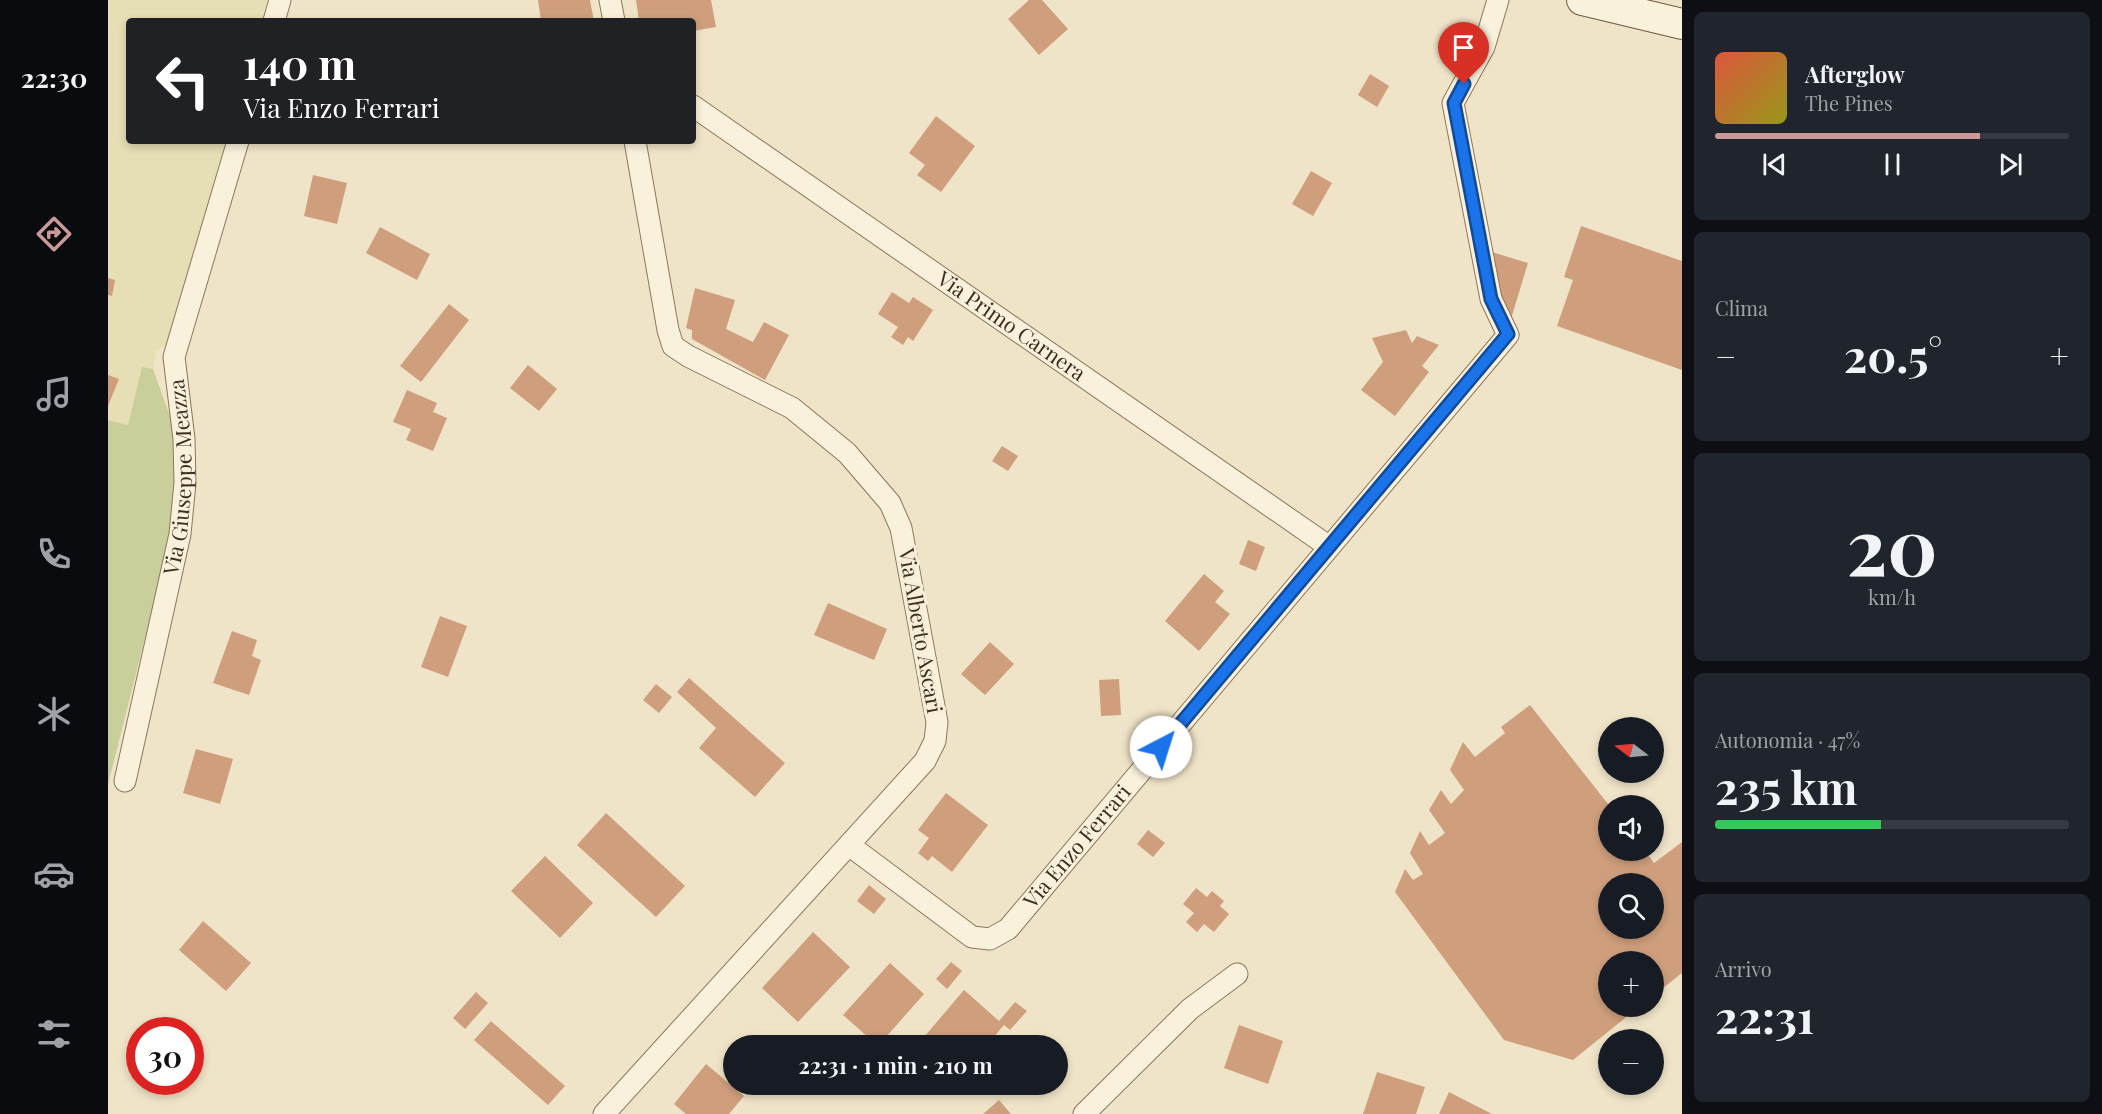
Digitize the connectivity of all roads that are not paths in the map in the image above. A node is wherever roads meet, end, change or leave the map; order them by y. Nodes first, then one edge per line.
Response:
1 (280, 0) edge
2 (610, 0) edge
3 (1498, 0) edge
4 (1582, 0) edge
5 (275, 18) edge
6 (613, 18) edge
7 (1682, 24) edge
8 (696, 108) edge
9 (237, 144) edge
10 (636, 144) edge
11 (1328, 546) junction
12 (124, 781) dead end
13 (849, 845) junction
14 (1237, 974) dead end
15 (604, 1114) edge
16 (1084, 1114) edge

1 - 5 street
2 - 6 street
3 - 11 street, Via Enzo Ferrari
4 - 7 main road
8 - 11 street, Via Primo Carnera
9 - 12 street, Via Giuseppe Meazza
10 - 13 street, Via Alberto Ascari
11 - 13 street, Via Enzo Ferrari
13 - 15 street, Via Alberto Ascari
14 - 16 street

